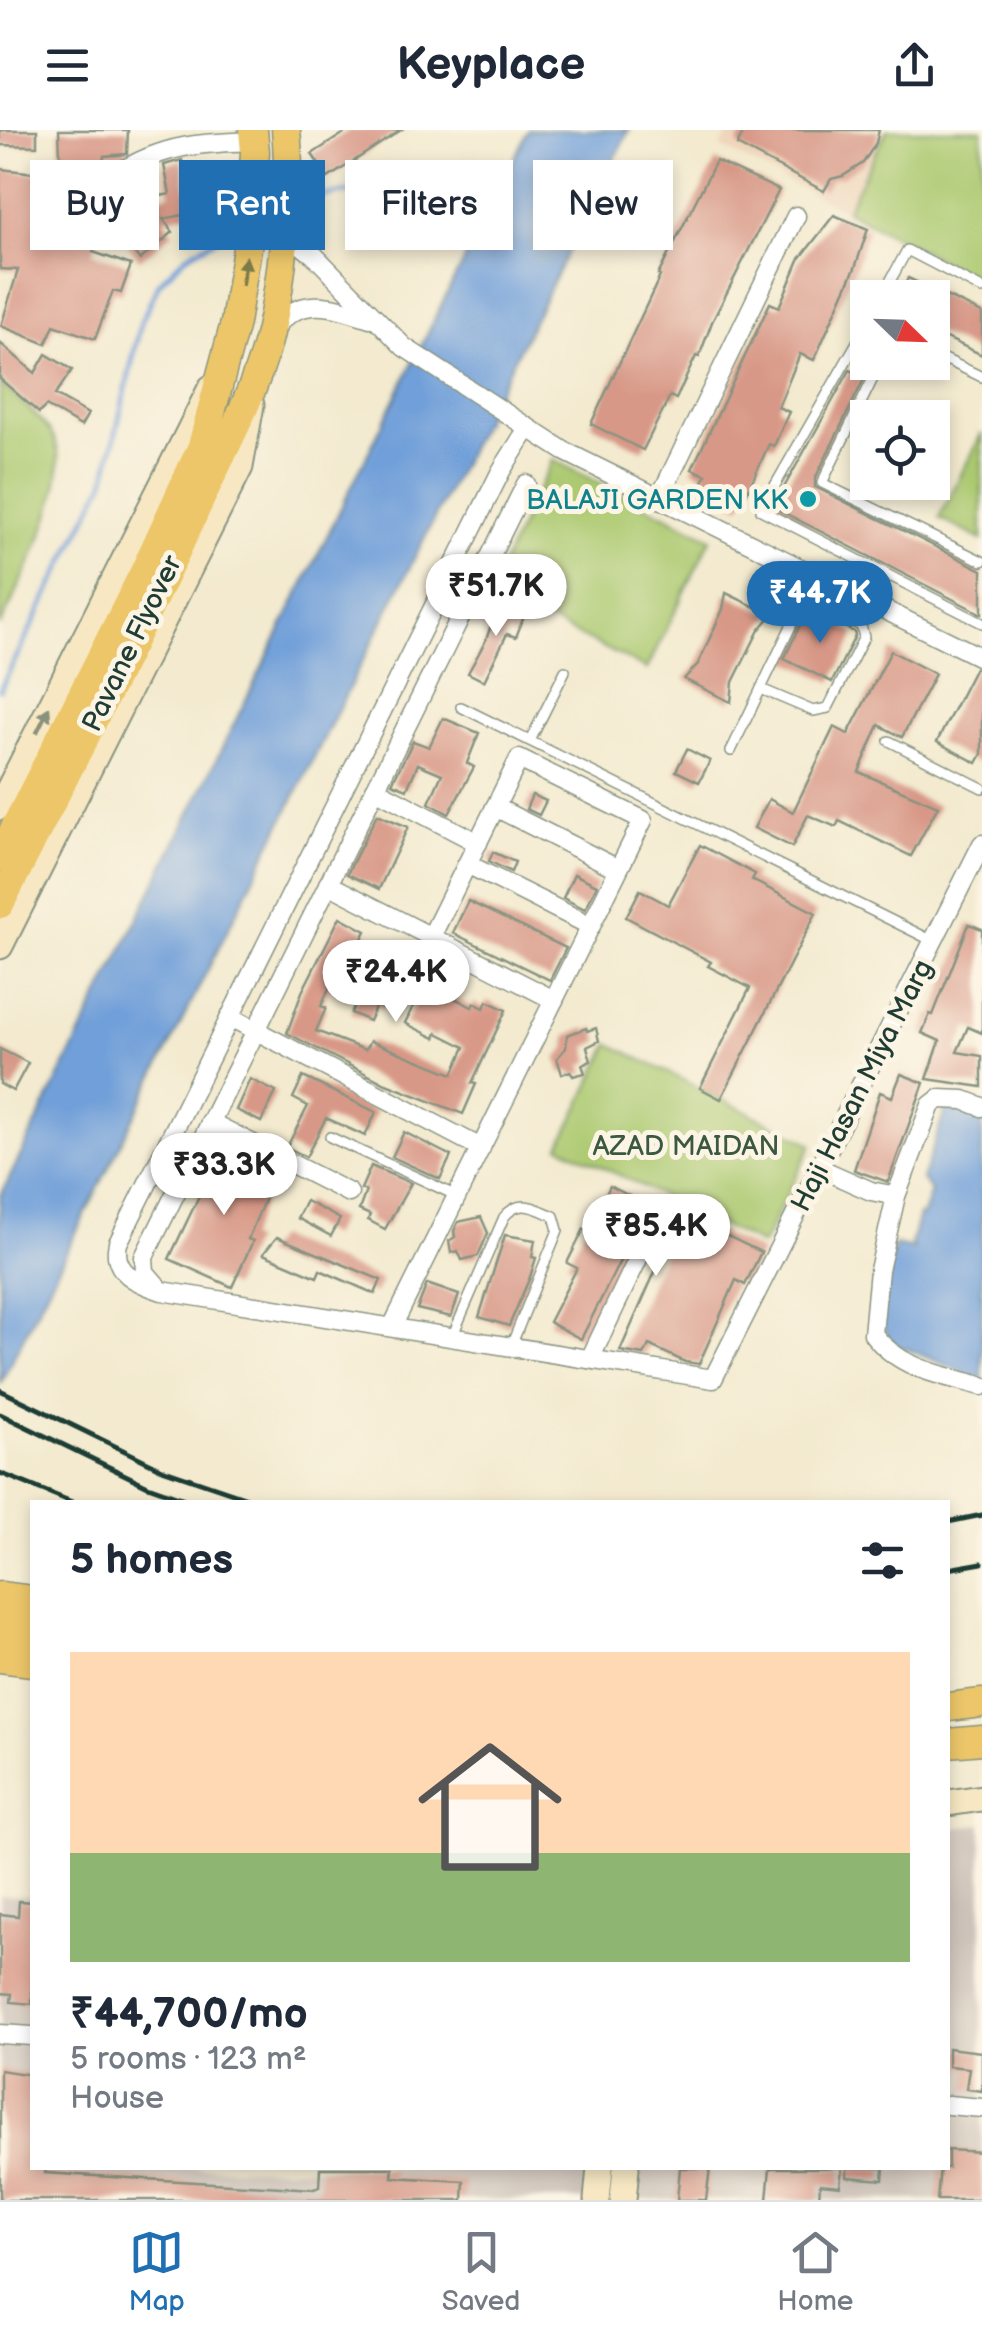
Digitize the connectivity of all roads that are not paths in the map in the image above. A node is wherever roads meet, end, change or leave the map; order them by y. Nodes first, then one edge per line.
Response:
1 (286, 130) edge
2 (253, 136) edge
3 (145, 160) edge
4 (287, 160) edge
5 (796, 216) dead end
6 (247, 250) edge
7 (280, 250) edge
8 (307, 250) edge
9 (891, 280) edge
10 (982, 289) edge
11 (375, 320) junction
12 (268, 338) junction
13 (850, 354) edge
14 (950, 363) edge
15 (223, 366) junction
16 (982, 378) edge
17 (256, 380) junction
18 (872, 380) edge
19 (523, 425) junction
20 (211, 450) junction
21 (526, 484) dead end
22 (659, 499) junction
23 (982, 561) edge
24 (815, 576) junction
25 (804, 598) junction
26 (982, 623) edge
27 (982, 658) edge
28 (565, 671) dead end
29 (761, 688) junction
30 (460, 707) dead end
31 (530, 741) junction
32 (889, 741) dead end
33 (731, 750) dead end
34 (982, 788) edge
35 (375, 790) junction
36 (495, 807) junction
37 (0, 808) edge
38 (478, 843) junction
39 (982, 844) edge
40 (0, 857) edge
41 (467, 864) junction
42 (618, 869) junction
43 (328, 884) junction
44 (0, 904) edge
45 (590, 926) junction
46 (431, 937) junction
47 (933, 941) junction
48 (0, 946) edge
49 (554, 1000) junction
50 (230, 1017) junction
51 (256, 1030) junction
52 (982, 1108) edge
53 (210, 1122) junction
54 (330, 1137) dead end
55 (481, 1148) junction
56 (819, 1168) junction
57 (349, 1193) dead end
58 (457, 1196) junction
59 (896, 1196) junction
60 (644, 1248) dead end
61 (162, 1290) junction
62 (392, 1328) junction
63 (452, 1337) junction
64 (511, 1346) junction
65 (590, 1359) junction
66 (982, 1386) edge
67 (0, 1596) edge
68 (30, 1600) edge
69 (0, 1616) edge
70 (30, 1620) edge
71 (0, 1637) edge
72 (30, 1641) edge
73 (0, 1658) edge
74 (30, 1662) edge
75 (982, 1702) edge
76 (950, 1707) edge
77 (982, 1740) edge
78 (950, 1744) edge
79 (982, 1798) edge
80 (950, 1803) edge
81 (0, 2034) edge
82 (30, 2036) edge
83 (950, 2105) edge
84 (982, 2108) edge
85 (600, 2170) edge
86 (626, 2170) edge
87 (597, 2200) edge
88 (623, 2200) edge

1 - 4 main road, Pavane Flyover
2 - 3 street
5 - 22 street
15 -> 6 main road, Pavane Flyover
7 - 12 main road, Pavane Flyover
8 - 11 street
9 - 10 lane
11 - 12 street
11 - 19 street
12 - 17 main road, Pavane Flyover
13 - 26 lane
14 - 16 lane
15 - 20 main road, Pavane Flyover
37 -> 15 main road
17 - 20 main road, Pavane Flyover
17 - 48 main road
18 - 23 lane
19 - 22 street
19 - 50 street
20 - 40 main road, Pavane Flyover
20 - 44 main road, Pavane Flyover
21 - 35 street
22 - 24 street
24 - 25 lane
24 - 27 street
25 - 29 lane
25 - 29 lane
28 - 31 lane
29 - 33 lane
30 - 31 lane
31 - 47 lane
32 - 34 lane
35 - 38 street
35 - 43 street
36 - 38 street
36 - 42 street
36 - 42 street
38 - 41 street
39 - 47 street, Haji Hasan Miya Marg
41 - 45 street
41 - 46 street
42 - 45 street
43 - 46 street
43 - 51 street
45 - 49 street
46 - 49 street
47 - 56 street, Haji Hasan Miya Marg
49 - 55 street
50 - 51 street
50 - 61 street
51 - 53 street
51 - 55 street
52 - 59 street
53 - 57 street
53 - 61 street
54 - 58 lane
55 - 58 street
56 - 59 street
56 - 65 street, Haji Hasan Miya Marg
58 - 62 street
59 - 66 street
60 - 65 street
61 - 62 street
62 - 63 street
63 - 64 street
63 - 64 lane
64 - 65 street
67 - 68 main road
69 - 70 main road
71 - 72 main road
73 - 74 main road
75 - 76 main road
77 - 78 main road
79 - 80 main road
81 - 82 street
83 - 84 street
85 - 87 main road
86 - 88 main road

